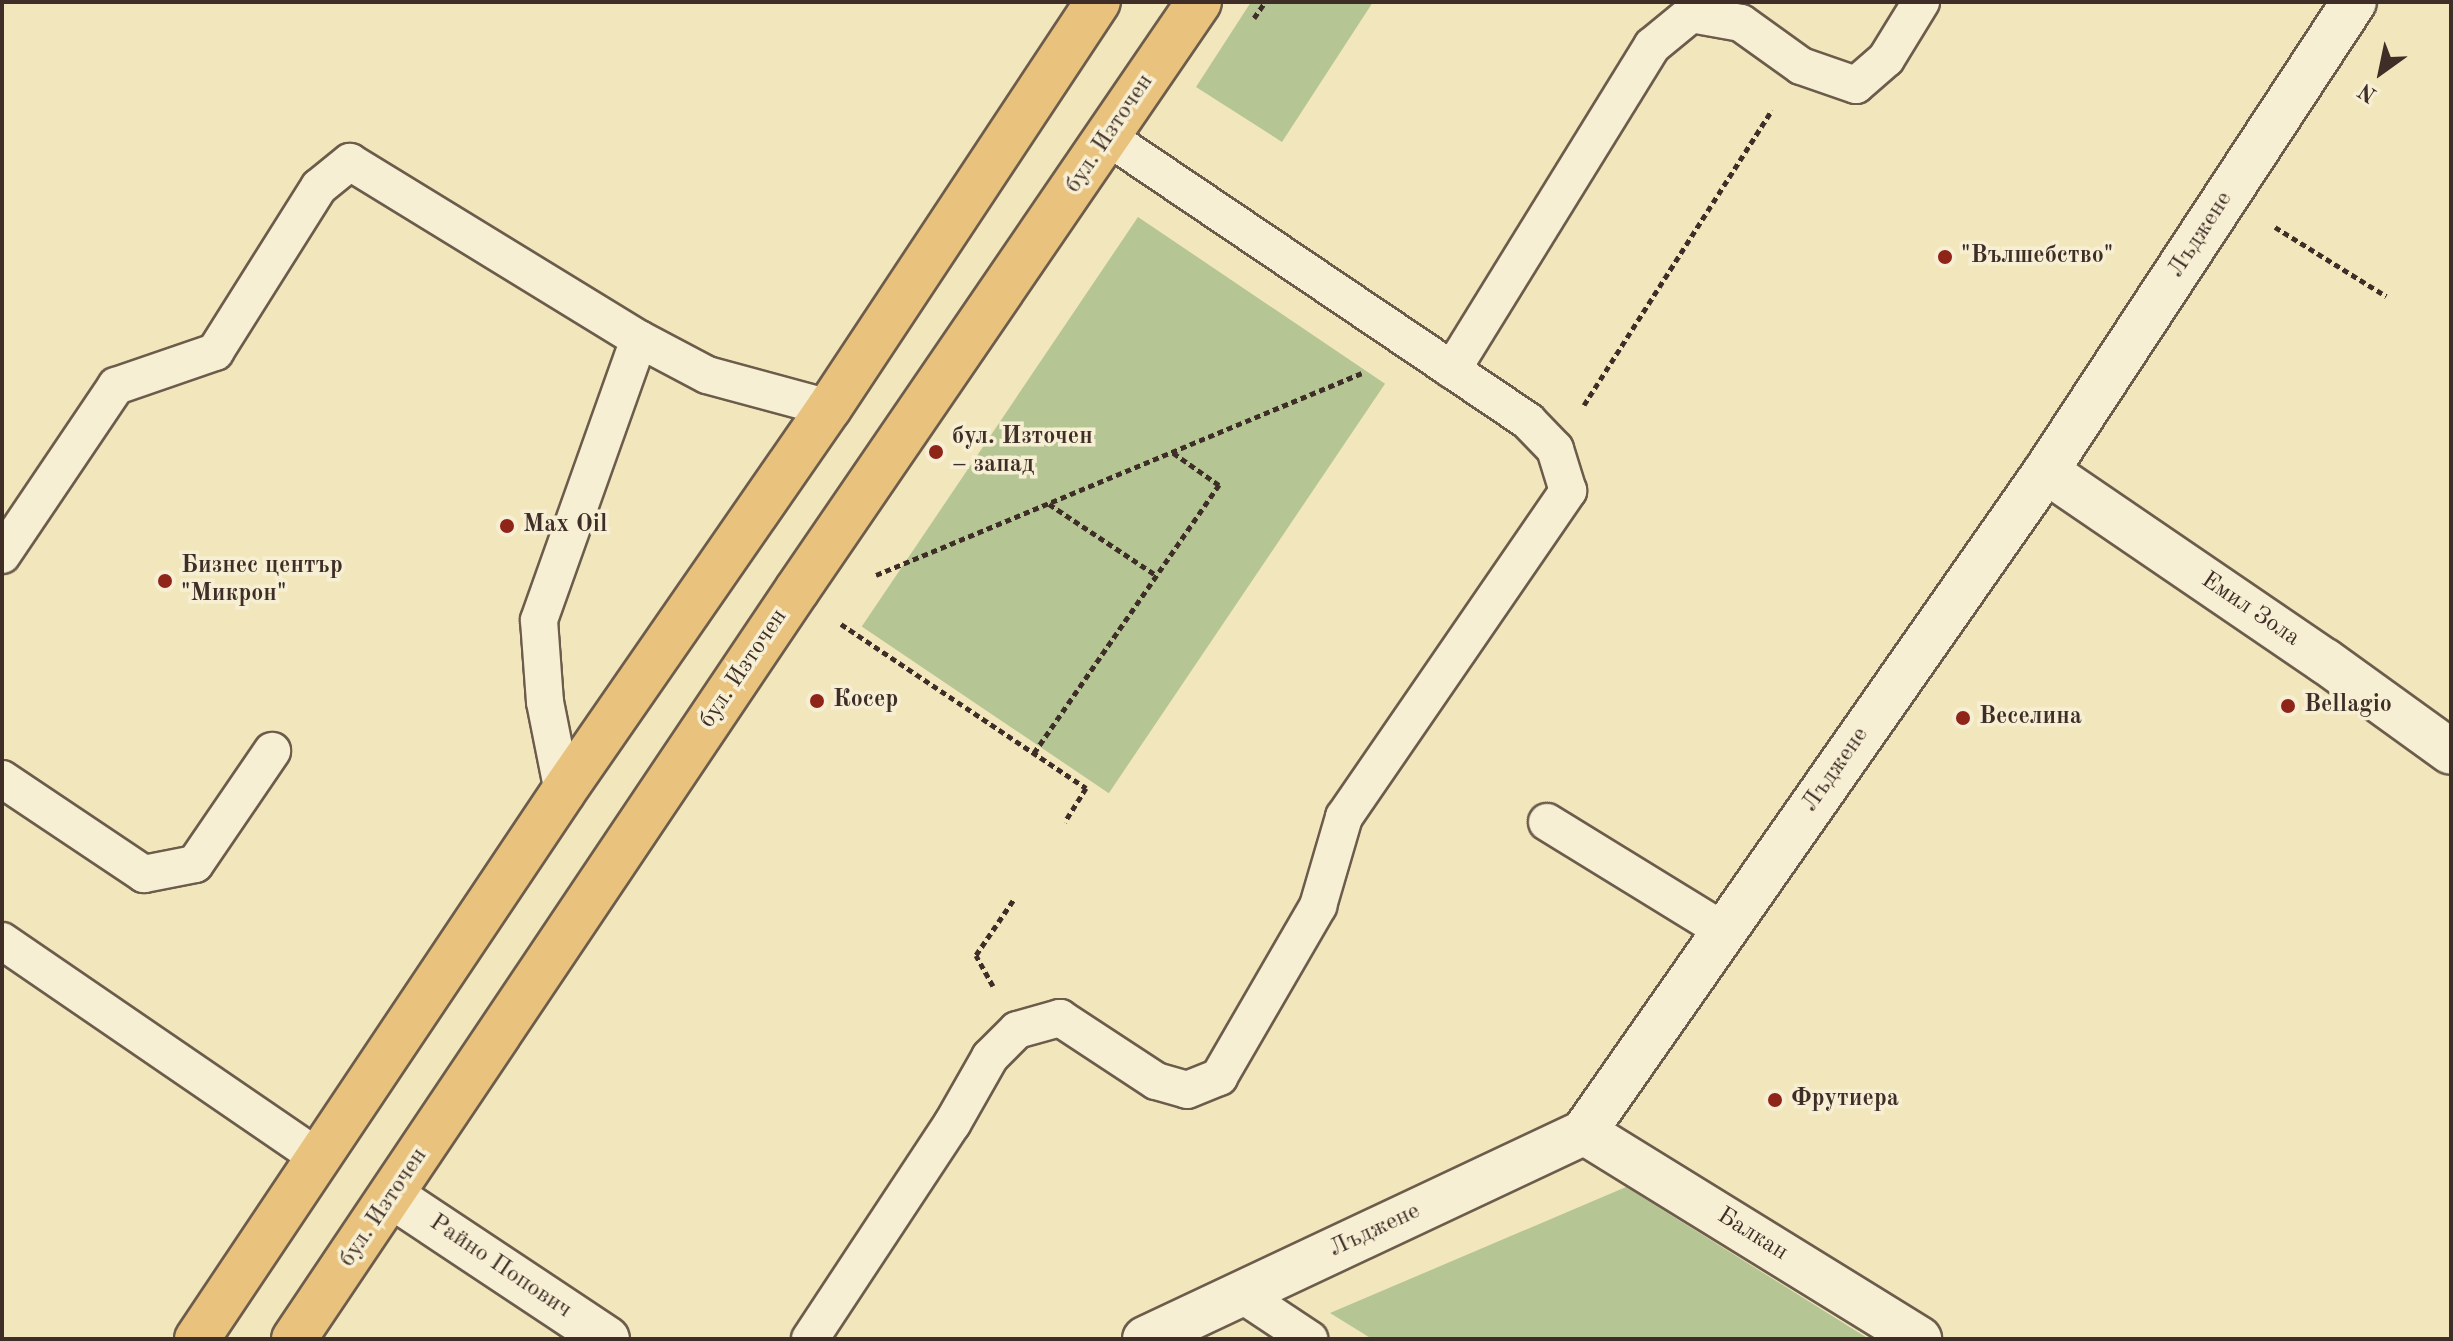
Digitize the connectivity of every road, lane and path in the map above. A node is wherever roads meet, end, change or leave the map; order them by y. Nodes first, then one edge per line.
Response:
1 (1098, 2) edge
2 (1199, 2) edge
3 (1921, 2) edge
4 (2354, 2) edge
5 (1801, 66) junction
6 (1109, 138) junction
7 (2227, 196) junction
8 (2386, 296) dead end
9 (639, 339) junction
10 (1421, 348) junction
11 (1452, 370) junction
12 (829, 408) junction
13 (1555, 449) junction
14 (1172, 451) junction
15 (2046, 471) junction
16 (1048, 503) junction
17 (2, 555) edge
18 (1156, 575) junction
19 (872, 577) dead end
20 (840, 623) dead end
21 (272, 751) dead end
22 (2451, 752) edge
23 (1034, 753) junction
24 (2, 779) edge
25 (563, 792) junction
26 (1065, 822) dead end
27 (1547, 822) dead end
28 (1014, 899) dead end
29 (1724, 931) junction
30 (987, 939) dead end
31 (2, 941) edge
32 (1584, 1132) junction
33 (319, 1158) junction
34 (392, 1196) junction
35 (1241, 1294) junction
36 (197, 1339) edge
37 (294, 1339) edge
38 (607, 1339) edge
39 (810, 1339) edge
40 (1145, 1339) edge
41 (1309, 1339) edge
42 (1919, 1339) edge

1 - 12 main road
2 - 6 main road, бул. Източен
3 - 5 lane
4 - 7 street, Лъджене
5 - 11 lane
5 - 13 path
6 - 10 lane
6 - 34 main road, бул. Източен
7 - 8 path
7 - 15 street, Лъджене
9 - 12 lane
9 - 17 lane
9 - 25 lane
10 - 11 lane
10 - 14 path
11 - 13 lane
12 - 25 main road
13 - 39 lane
14 - 16 path
14 - 18 path
15 - 22 street, Емил Зола
15 - 29 street, Лъджене
16 - 18 path
16 - 19 path
18 - 23 path
20 - 23 path
21 - 24 lane
23 - 26 path
25 - 33 main road
27 - 29 lane
28 - 30 path
29 - 32 street, Лъджене
31 - 33 lane
32 - 35 street, Лъджене
32 - 42 street, Балкан
33 - 36 main road
34 - 37 main road, бул. Източен
34 - 38 street, Райно Попович
35 - 40 street, Лъджене
35 - 41 lane

